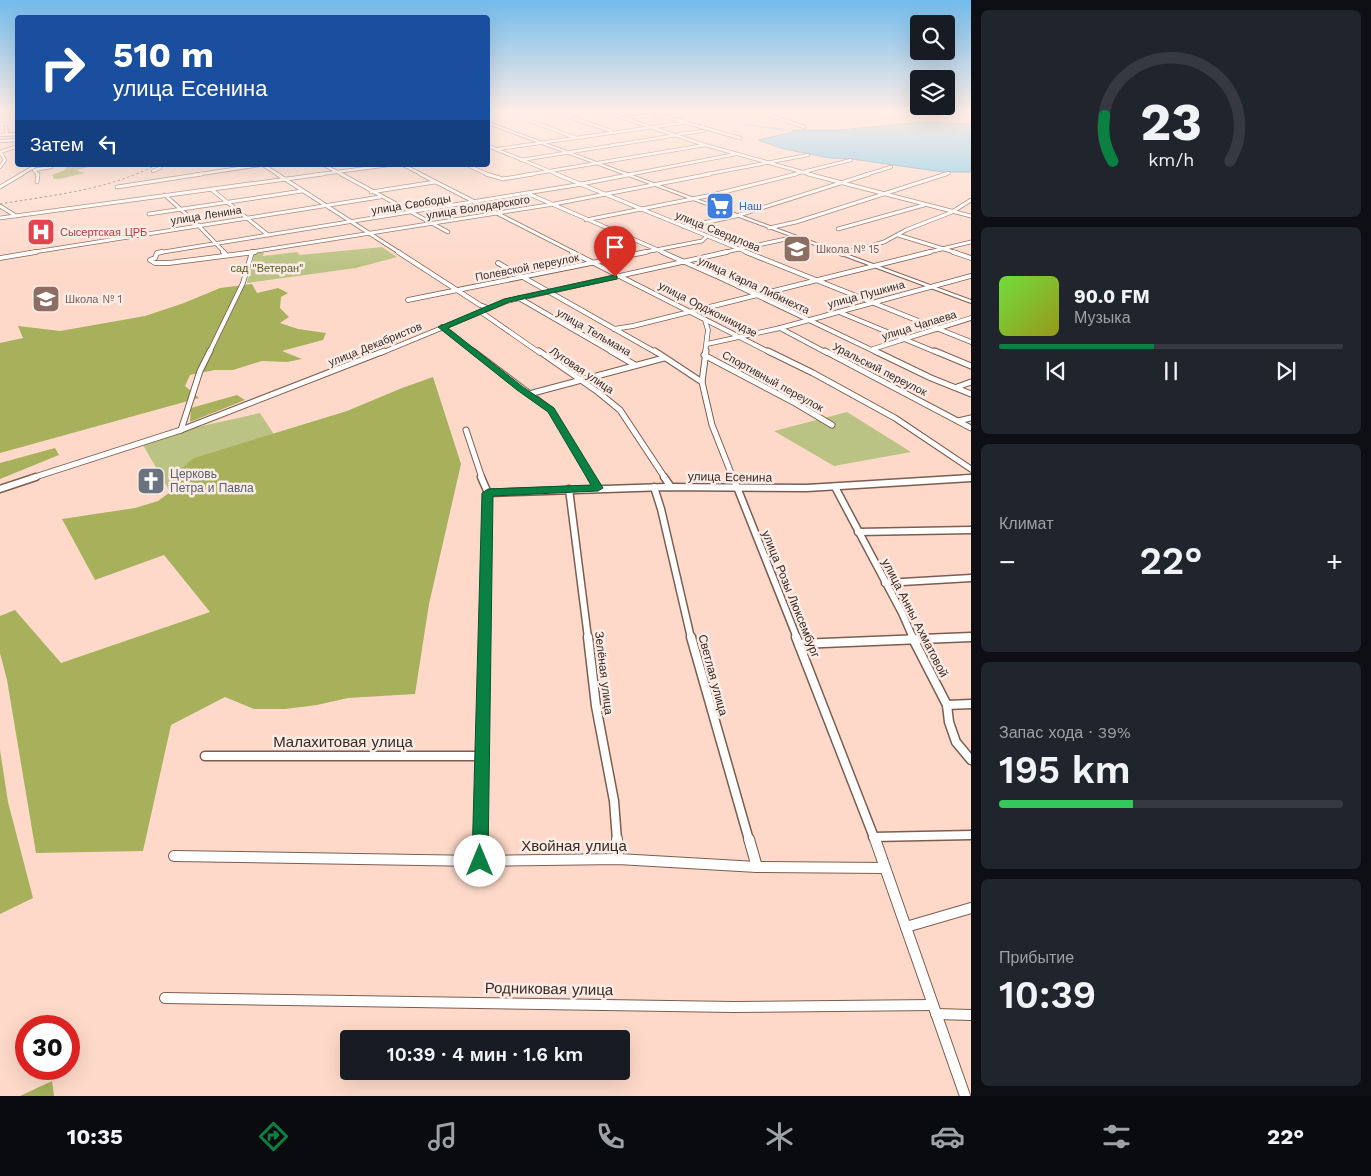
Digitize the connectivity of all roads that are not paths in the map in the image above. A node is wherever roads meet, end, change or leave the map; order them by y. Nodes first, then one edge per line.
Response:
1 (531, 164) edge
2 (596, 164) joint
3 (686, 164) edge
4 (755, 164) edge
5 (773, 164) edge
6 (836, 164) edge
7 (35, 167) edge
8 (51, 167) edge
9 (160, 167) edge
10 (248, 167) edge
11 (264, 167) edge
12 (327, 167) edge
13 (373, 167) edge
14 (407, 167) edge
15 (472, 167) edge
16 (891, 167) dead end
17 (154, 171) dead end
18 (336, 172) junction
19 (550, 172) junction
20 (804, 173) junction
21 (948, 173) dead end
22 (627, 176) junction
23 (284, 179) junction
24 (0, 182) edge
25 (12, 182) junction
26 (37, 182) dead end
27 (435, 182) junction
28 (842, 183) junction
29 (581, 184) junction
30 (652, 185) junction
31 (0, 187) edge
32 (117, 187) dead end
33 (211, 189) junction
34 (302, 191) junction
35 (371, 192) junction
36 (528, 194) junction
37 (604, 194) junction
38 (883, 194) junction
39 (165, 195) junction
40 (380, 197) junction
41 (691, 199) junction
42 (971, 200) edge
43 (228, 202) junction
44 (475, 202) junction
45 (554, 204) junction
46 (925, 205) junction
47 (0, 206) edge
48 (324, 206) junction
49 (179, 210) junction
50 (641, 210) junction
51 (952, 212) junction
52 (411, 213) junction
53 (495, 213) junction
54 (149, 214) dead end
55 (16, 216) junction
56 (736, 216) junction
57 (971, 216) edge
58 (0, 218) edge
59 (248, 218) junction
60 (586, 220) junction
61 (350, 222) junction
62 (432, 223) junction
63 (198, 225) junction
64 (684, 227) junction
65 (769, 228) junction
66 (838, 229) dead end
67 (448, 232) dead end
68 (370, 234) junction
69 (898, 234) junction
70 (268, 235) junction
71 (707, 236) junction
72 (795, 237) junction
73 (971, 242) edge
74 (216, 244) junction
75 (942, 249) junction
76 (740, 250) junction
77 (658, 251) junction
78 (252, 252) junction
79 (842, 254) junction
80 (226, 255) junction
81 (0, 258) edge
82 (971, 258) edge
83 (150, 260) joint
84 (684, 262) junction
85 (498, 263) dead end
86 (596, 263) junction
87 (875, 266) junction
88 (520, 276) junction
89 (622, 276) junction
90 (971, 276) edge
91 (814, 280) junction
92 (930, 287) junction
93 (457, 290) junction
94 (546, 291) junction
95 (754, 294) junction
96 (519, 298) junction
97 (408, 300) dead end
98 (971, 302) edge
99 (873, 303) junction
100 (488, 308) junction
101 (481, 312) junction
102 (690, 312) junction
103 (839, 312) junction
104 (971, 318) edge
105 (706, 320) junction
106 (809, 320) junction
107 (442, 327) junction
108 (780, 328) junction
109 (936, 328) junction
110 (614, 329) junction
111 (741, 337) junction
112 (905, 338) junction
113 (971, 342) edge
114 (707, 344) junction
115 (873, 349) junction
116 (704, 355) junction
117 (664, 358) junction
118 (635, 365) junction
119 (971, 366) edge
120 (580, 380) junction
121 (702, 382) junction
122 (971, 382) edge
123 (958, 387) junction
124 (528, 394) junction
125 (971, 394) edge
126 (971, 418) edge
127 (958, 421) junction
128 (832, 425) dead end
129 (971, 428) edge
130 (181, 430) junction
131 (466, 430) dead end
132 (971, 469) edge
133 (971, 478) edge
134 (654, 487) junction
135 (671, 487) junction
136 (736, 487) junction
137 (835, 487) junction
138 (598, 488) junction
139 (0, 489) edge
140 (569, 490) junction
141 (488, 493) junction
142 (971, 530) edge
143 (858, 532) junction
144 (971, 578) edge
145 (885, 583) junction
146 (971, 637) edge
147 (914, 640) junction
148 (799, 644) junction
149 (947, 704) junction
150 (971, 704) edge
151 (205, 756) dead end
152 (481, 756) junction
153 (971, 760) edge
154 (971, 835) edge
155 (873, 837) junction
156 (174, 856) dead end
157 (618, 859) junction
158 (480, 861) junction
159 (757, 866) junction
160 (885, 868) junction
161 (971, 908) edge
162 (906, 926) junction
163 (165, 998) dead end
164 (935, 1009) junction
165 (971, 1015) edge
166 (965, 1096) edge

1 - 19 street, улица Свердлова
2 - 19 street
2 - 22 main road
3 - 22 street, улица Свободы
4 - 30 street, улица Володарского
5 - 20 street
6 - 20 street
7 - 25 street
8 - 26 street
9 - 17 street
10 - 32 street
11 - 23 street
12 - 18 street
13 - 18 street
14 - 27 street, улица Орджоникидзе
15 - 19 street
16 - 28 street
18 - 23 street
18 - 35 street
19 - 29 street, улица Свердлова
20 - 28 street
20 - 41 street
21 - 38 street
22 - 29 street, улица Свободы
22 - 30 main road
23 - 33 street
23 - 34 street
24 - 25 street
25 - 31 street
27 - 35 street
27 - 44 street, улица Орджоникидзе
28 - 38 street
28 - 56 street
29 - 36 street, улица Свободы
29 - 37 street, улица Свердлова
30 - 37 street, улица Володарского
30 - 41 main road
33 - 39 street
33 - 43 street
34 - 43 street
34 - 48 street
35 - 40 street
36 - 44 street, улица Свободы
36 - 45 street, улица Карла Либкнехта
37 - 45 street, улица Володарского
37 - 50 street, улица Свердлова
38 - 46 street
38 - 65 street
39 - 49 street
39 - 55 street
40 - 48 street, улица Ленина
40 - 52 street
41 - 50 street
41 - 56 main road
42 - 51 street
43 - 49 street
43 - 59 street
44 - 52 street, улица Свободы
44 - 53 street, улица Орджоникидзе
45 - 53 street, улица Володарского
45 - 60 street, улица Карла Либкнехта
46 - 51 street
46 - 66 street
47 - 55 street
48 - 59 street, улица Ленина
48 - 61 street
49 - 54 street
49 - 63 street
50 - 60 street
50 - 64 street, улица Свердлова
51 - 57 street
51 - 69 street
52 - 61 street, улица Свободы
52 - 62 street
53 - 62 street, улица Володарского
53 - 86 street, улица Орджоникидзе
55 - 58 street
56 - 64 street
56 - 65 main road
59 - 63 street, улица Ленина
59 - 70 street
60 - 77 street, улица Карла Либкнехта
61 - 68 street
61 - 70 street, улица Свободы
62 - 67 street
62 - 68 street, улица Володарского
63 - 74 street
63 - 81 street, улица Ленина
64 - 71 street, улица Свердлова
65 - 72 main road
68 - 78 street, улица Володарского
68 - 93 street
69 - 75 street
69 - 79 street
70 - 74 street, улица Свободы
71 - 76 street, улица Свердлова
71 - 77 street, Полевской переулок
72 - 76 street, улица Декабристов
72 - 79 main road
73 - 75 street
74 - 80 street
74 - 83 street, улица Свободы
75 - 82 street
75 - 87 street
76 - 84 street, улица Декабристов
76 - 91 street, улица Свердлова
77 - 84 street, улица Карла Либкнехта
77 - 86 street, Полевской переулок
78 - 80 street, улица Володарского
78 - 130 street
79 - 87 main road
80 - 83 street, улица Володарского
84 - 89 street, улица Декабристов
84 - 95 street, улица Карла Либкнехта
85 - 88 street
86 - 88 street, Полевской переулок
86 - 89 street, улица Орджоникидзе
87 - 91 street
87 - 92 main road
88 - 93 street, Полевской переулок
88 - 94 street
89 - 94 street, улица Декабристов
89 - 102 street, улица Орджоникидзе
90 - 92 street, улица Пушкина
91 - 95 street
91 - 99 street, улица Свердлова
92 - 98 main road
92 - 99 street, улица Пушкина
93 - 97 street, Полевской переулок
93 - 100 street
94 - 96 street, улица Декабристов
94 - 110 street
95 - 102 street
95 - 106 street, улица Карла Либкнехта
96 - 100 street, улица Декабристов
96 - 118 street, улица Тельмана
99 - 103 street, улица Пушкина
99 - 109 street, улица Свердлова
100 - 101 street, улица Декабристов
101 - 107 street, улица Декабристов
101 - 120 street, Луговая улица
102 - 105 street, улица Орджоникидзе
102 - 110 street
103 - 106 street, улица Пушкина
103 - 112 street
104 - 109 street, улица Чапаева
105 - 111 street, улица Орджоникидзе
105 - 114 street, улица Розы Люксембург
106 - 108 street, улица Пушкина
106 - 115 street, улица Карла Либкнехта
107 - 124 street
107 - 130 street, улица Декабристов
108 - 111 street, улица Пушкина
108 - 127 street, Уральский переулок
109 - 112 street, улица Чапаева
109 - 113 street, улица Свердлова
110 - 117 street
111 - 114 street, улица Пушкина
111 - 132 street, улица Орджоникидзе
112 - 115 street, улица Чапаева
112 - 119 street
114 - 116 street, улица Розы Люксембург
115 - 123 street, улица Карла Либкнехта
116 - 121 street, улица Розы Люксембург
116 - 128 street, Спортивный переулок
117 - 118 street
117 - 121 street
118 - 120 street
120 - 124 street
120 - 135 street, Луговая улица
121 - 136 street, улица Розы Люксембург
122 - 123 street
123 - 125 street, улица Карла Либкнехта
124 - 138 street
126 - 127 street
127 - 129 street, Уральский переулок
130 - 139 street, улица Декабристов
131 - 141 street
133 - 137 street, улица Есенина
134 - 135 street, улица Есенина
134 - 138 street, улица Есенина
134 - 159 street, Светлая улица
135 - 136 street, улица Есенина
136 - 137 street, улица Есенина
136 - 148 street, улица Розы Люксембург
137 - 143 street, улица Анны Ахматовой
138 - 140 street, улица Есенина
140 - 141 street, улица Есенина
140 - 157 street, Зелёная улица
141 - 152 street
142 - 143 street
143 - 145 street, улица Анны Ахматовой
144 - 145 street
145 - 147 street, улица Анны Ахматовой
146 - 147 street
147 - 148 street
147 - 149 street, улица Анны Ахматовой
148 - 155 street, улица Розы Люксембург
149 - 150 street
149 - 153 street, улица Анны Ахматовой
151 - 152 street, Малахитовая улица
152 - 158 street
154 - 155 street
155 - 160 street, улица Розы Люксембург
156 - 158 street, Хвойная улица
157 - 158 street, Хвойная улица
157 - 159 street, Хвойная улица
159 - 160 street, Хвойная улица
160 - 162 street, улица Розы Люксембург
161 - 162 street
162 - 164 street, улица Розы Люксембург
163 - 164 street, Родниковая улица
164 - 165 street, Родниковая улица
164 - 166 street, улица Розы Люксембург

